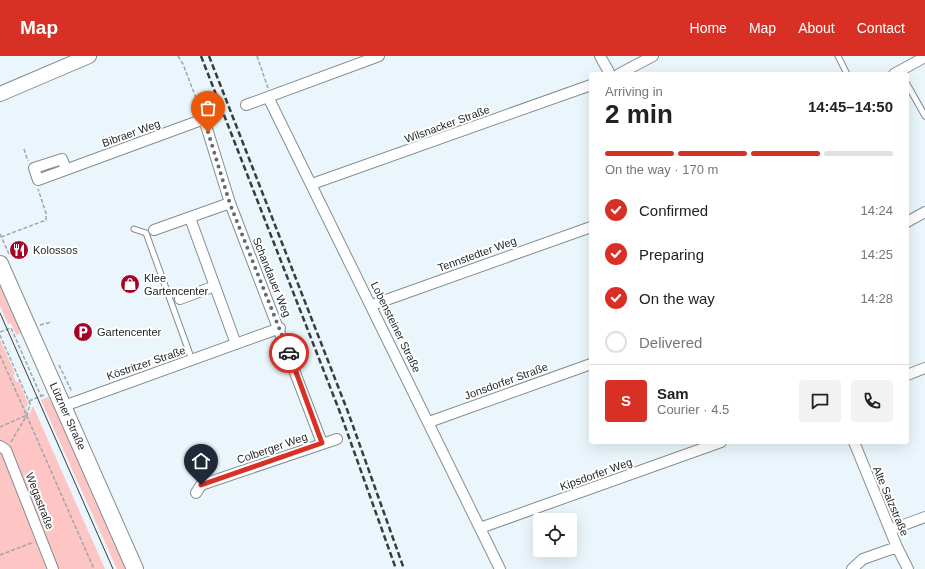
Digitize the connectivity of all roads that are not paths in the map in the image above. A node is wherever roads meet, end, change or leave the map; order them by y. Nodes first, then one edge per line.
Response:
1 (88, 56) edge
2 (379, 56) edge
3 (600, 56) edge
4 (838, 56) edge
5 (647, 57) edge
6 (925, 57) edge
7 (609, 72) edge
8 (622, 72) edge
9 (846, 72) edge
10 (900, 72) edge
11 (589, 86) edge
12 (909, 88) edge
13 (0, 94) edge
14 (270, 96) junction
15 (246, 105) dead end
16 (925, 116) edge
17 (204, 120) joint
18 (66, 169) junction
19 (312, 184) junction
20 (230, 204) junction
21 (925, 212) edge
22 (190, 218) junction
23 (909, 221) edge
24 (589, 227) edge
25 (134, 229) dead end
26 (154, 230) dead end
27 (0, 264) edge
28 (215, 286) junction
29 (180, 299) dead end
30 (372, 305) junction
31 (280, 328) junction
32 (236, 344) junction
33 (192, 360) junction
34 (589, 365) edge
35 (925, 368) edge
36 (909, 374) edge
37 (64, 406) junction
38 (429, 422) junction
39 (337, 439) dead end
40 (322, 443) junction
41 (715, 444) edge
42 (855, 444) edge
43 (3, 448) edge
44 (196, 493) dead end
45 (925, 517) edge
46 (480, 528) junction
47 (890, 530) junction
48 (897, 547) junction
49 (53, 569) edge
50 (134, 569) edge
51 (500, 569) edge
52 (852, 569) edge
53 (908, 569) edge

1 - 13 street
2 - 14 street
3 - 7 street
4 - 9 lane
5 - 8 street
6 - 10 street
11 - 19 street, Wilsnacker Straße
12 - 16 lane
14 - 15 street
14 - 19 street, Lobensteiner Straße
17 - 18 street, Bibraer Weg
17 - 20 street, Schandauer Weg
18 - 18 street, Bibraer Weg
19 - 30 street, Lobensteiner Straße
20 - 22 street
20 - 31 street, Schandauer Weg
21 - 23 street
22 - 26 street
22 - 28 street
24 - 30 street, Tennstedter Weg
25 - 33 lane
27 - 37 main road, Lützner Straße
28 - 29 street
28 - 32 street
30 - 38 street, Lobensteiner Straße
31 - 32 street, Köstritzer Straße
31 - 40 street, Schandauer Weg
32 - 33 street, Köstritzer Straße
33 - 37 street, Köstritzer Straße
34 - 38 street, Jonsdorfer Straße
35 - 36 street
37 - 50 main road, Lützner Straße
38 - 46 street, Lobensteiner Straße
39 - 40 street, Colberger Weg
40 - 44 street, Colberger Weg
41 - 46 street, Kipsdorfer Weg
42 - 47 street, Alte Salzstraße
43 - 49 street, Wegastraße
45 - 47 street
46 - 51 street, Lobensteiner Straße
47 - 48 street, Alte Salzstraße
48 - 52 street
48 - 53 street, Alte Salzstraße

